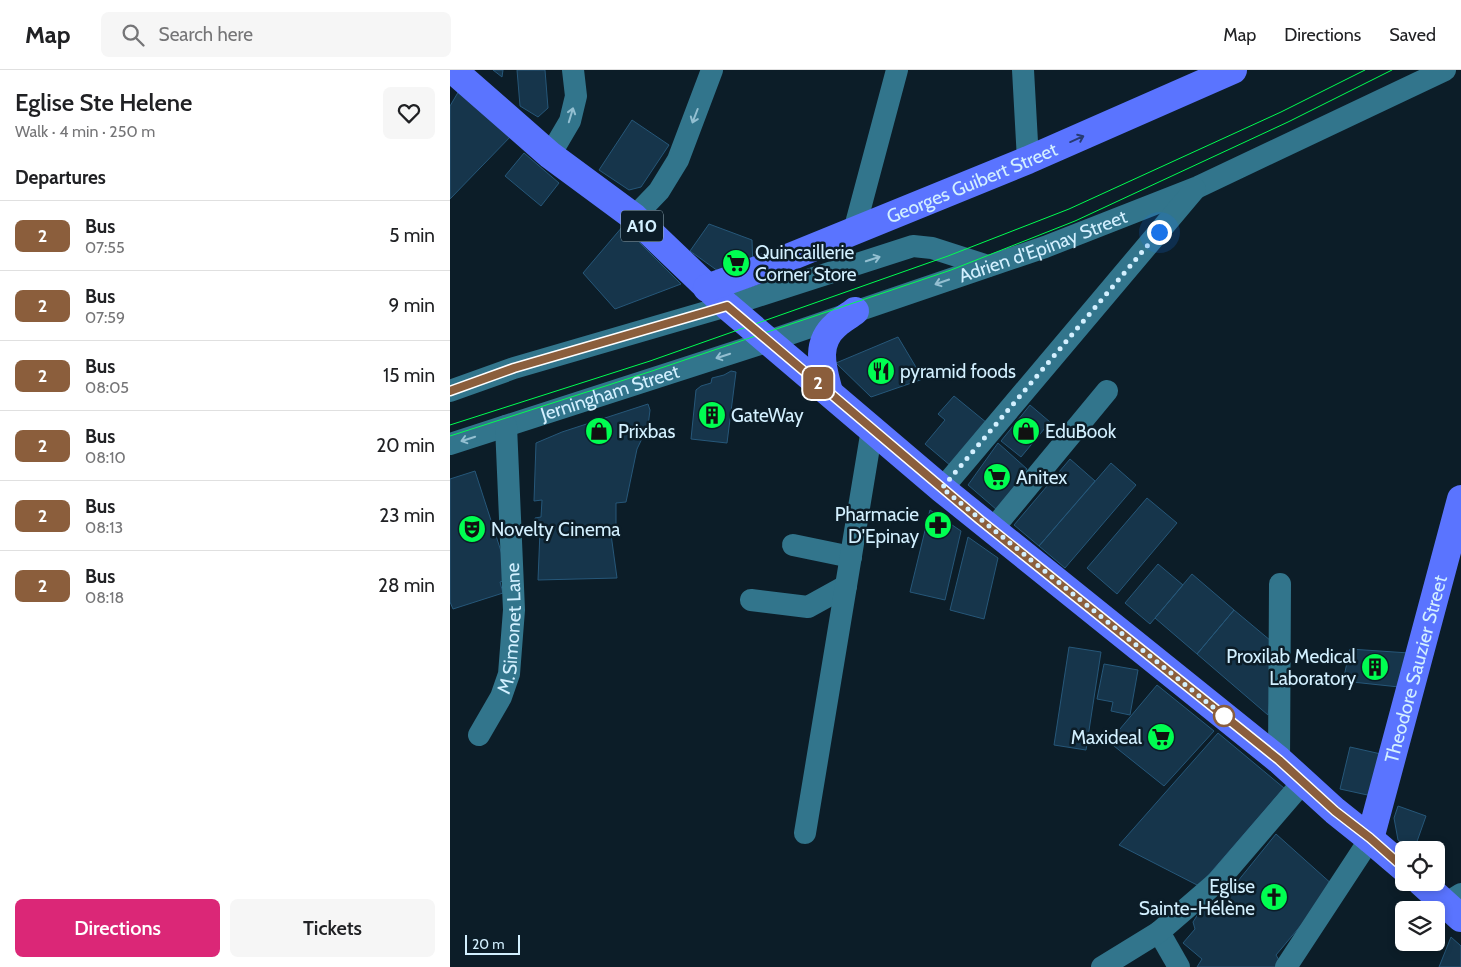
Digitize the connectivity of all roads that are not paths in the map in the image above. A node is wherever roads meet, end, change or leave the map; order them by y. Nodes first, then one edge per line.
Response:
1 (453, 70) edge
2 (573, 70) edge
3 (712, 70) edge
4 (897, 70) edge
5 (1023, 70) edge
6 (1233, 70) edge
7 (1445, 70) edge
8 (550, 155) junction
9 (1028, 160) junction
10 (1198, 187) junction
11 (634, 218) junction
12 (854, 231) junction
13 (988, 266) junction
14 (707, 288) junction
15 (727, 306) junction
16 (856, 311) junction
17 (769, 341) junction
18 (450, 391) edge
19 (1107, 391) dead end
20 (830, 392) junction
21 (506, 426) junction
22 (872, 428) junction
23 (450, 444) edge
24 (942, 488) junction
25 (1461, 499) edge
26 (1457, 525) edge
27 (992, 530) junction
28 (792, 544) dead end
29 (851, 557) junction
30 (1280, 584) dead end
31 (846, 586) junction
32 (751, 600) dead end
33 (479, 735) dead end
34 (1279, 760) junction
35 (1303, 782) junction
36 (805, 833) dead end
37 (1370, 838) junction
38 (1395, 860) edge
39 (1434, 891) edge
40 (1456, 905) edge
41 (1159, 932) junction
42 (1102, 967) edge
43 (1180, 967) edge
44 (1286, 967) edge

1 - 8 main road, A10
8 -> 2 street
3 -> 11 street
4 - 12 street
5 - 9 street
9 -> 6 main road, Georges Guibert Street
7 - 10 street, Adrien d'Epinay Street
8 - 11 main road, A10
9 - 12 main road, Georges Guibert Street
10 - 13 street, Adrien d'Epinay Street
10 - 24 street
11 - 14 main road, A10
12 - 14 main road, Georges Guibert Street
15 -> 13 street
13 -> 16 street, Adrien d'Epinay Street
14 - 15 main road, A10
15 - 17 main road, A10
15 - 18 street
16 - 17 street, Adrien d'Epinay Street
16 - 20 main road
17 - 20 main road, A10
17 -> 21 street, Jerningham Street
19 - 27 street
20 - 22 main road, A10
21 -> 23 street, Jerningham Street
21 - 33 street, M.Simonet Lane
22 - 24 main road, A10
22 - 29 street
24 - 27 main road, A10
25 - 26 main road, Theodore Sauzier Street
26 - 37 main road, Theodore Sauzier Street
27 - 34 main road, A10
28 - 29 street
29 - 31 street
30 - 34 street
31 - 32 street
31 - 36 street
34 - 35 main road, A10
35 - 37 main road, A10
35 - 41 street
37 - 38 main road, A10
37 - 44 street
39 - 40 main road
41 - 42 street
41 - 43 street

